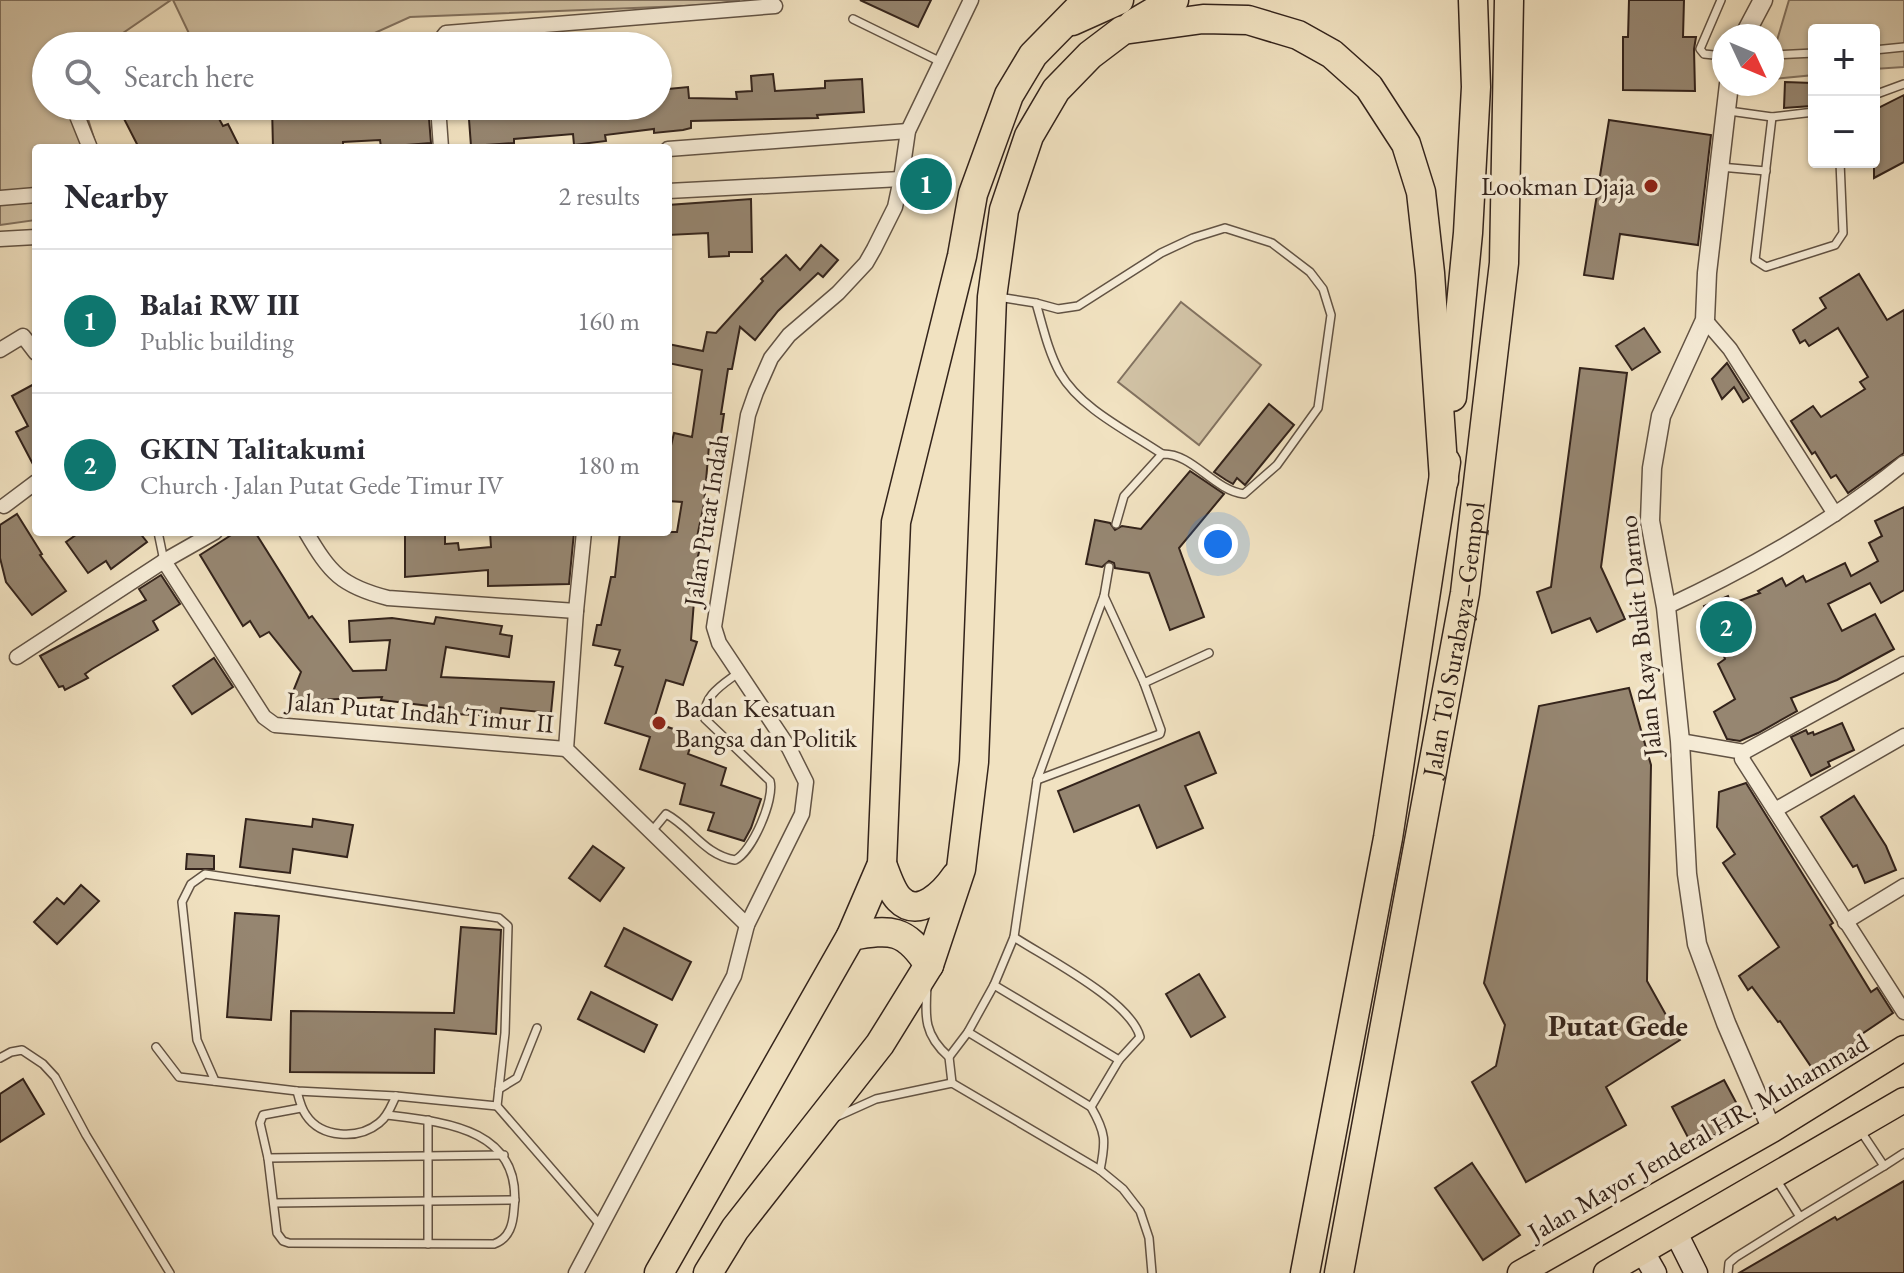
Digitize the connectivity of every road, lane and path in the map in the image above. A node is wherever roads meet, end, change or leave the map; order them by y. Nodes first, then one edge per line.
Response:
1 (971, 0) edge
2 (1087, 0) edge
3 (1119, 0) edge
4 (1174, 0) edge
5 (1473, 0) edge
6 (1509, 0) edge
7 (1721, 0) edge
8 (1763, 0) edge
9 (775, 6) dead end
10 (853, 19) dead end
11 (1750, 24) edge
12 (1064, 25) junction
13 (1123, 30) junction
14 (458, 32) edge
15 (1904, 47) edge
16 (1880, 49) edge
17 (1808, 53) edge
18 (1784, 54) edge
19 (1712, 55) edge
20 (941, 62) junction
21 (1904, 84) edge
22 (1880, 93) edge
23 (1728, 96) edge
24 (1726, 111) junction
25 (1808, 113) edge
26 (1772, 117) junction
27 (79, 120) edge
28 (439, 120) edge
29 (908, 131) junction
30 (88, 144) edge
31 (441, 144) edge
32 (672, 149) edge
33 (1720, 167) junction
34 (1840, 168) edge
35 (1766, 171) junction
36 (901, 179) junction
37 (672, 191) edge
38 (32, 195) edge
39 (0, 198) edge
40 (32, 237) edge
41 (0, 239) edge
42 (992, 297) junction
43 (1036, 303) junction
44 (1705, 320) junction
45 (32, 348) edge
46 (0, 350) edge
47 (1162, 454) junction
48 (1904, 463) edge
49 (1444, 480) junction
50 (32, 485) edge
51 (4, 506) dead end
52 (1835, 514) junction
53 (1116, 524) dead end
54 (159, 536) edge
55 (208, 536) edge
56 (309, 536) edge
57 (584, 536) edge
58 (164, 561) junction
59 (1109, 567) dead end
60 (1104, 596) junction
61 (1666, 607) junction
62 (576, 611) junction
63 (1209, 653) dead end
64 (17, 657) dead end
65 (1904, 664) edge
66 (738, 673) junction
67 (1144, 683) junction
68 (1904, 736) edge
69 (1680, 741) junction
70 (566, 749) junction
71 (1744, 752) junction
72 (1037, 780) junction
73 (1775, 810) junction
74 (652, 832) junction
75 (882, 864) junction
76 (961, 869) junction
77 (1904, 886) edge
78 (1845, 922) junction
79 (747, 925) junction
80 (851, 936) junction
81 (1014, 937) junction
82 (928, 966) junction
83 (994, 985) junction
84 (1904, 1012) edge
85 (537, 1028) dead end
86 (968, 1032) junction
87 (156, 1047) dead end
88 (1904, 1048) edge
89 (949, 1057) junction
90 (0, 1058) edge
91 (1119, 1060) junction
92 (215, 1081) junction
93 (952, 1083) junction
94 (499, 1089) junction
95 (297, 1091) junction
96 (396, 1096) junction
97 (1904, 1100) edge
98 (497, 1106) junction
99 (1091, 1107) junction
100 (301, 1108) junction
101 (387, 1115) junction
102 (428, 1120) junction
103 (816, 1126) junction
104 (1859, 1127) junction
105 (1772, 1130) junction
106 (1904, 1153) edge
107 (504, 1155) junction
108 (427, 1156) junction
109 (268, 1158) junction
110 (1884, 1166) junction
111 (1100, 1170) junction
112 (1775, 1177) junction
113 (515, 1200) junction
114 (427, 1201) junction
115 (274, 1203) junction
116 (1800, 1217) junction
117 (601, 1226) junction
118 (1676, 1233) junction
119 (428, 1244) junction
120 (1649, 1263) edge
121 (170, 1273) edge
122 (576, 1273) edge
123 (659, 1273) edge
124 (708, 1273) edge
125 (1152, 1273) edge
126 (1305, 1273) edge
127 (1339, 1273) edge
128 (1520, 1273) edge
129 (1606, 1273) edge
130 (1696, 1273) edge
131 (1728, 1273) edge

1 - 20 street, Jalan Putat Indah
2 - 12 highway
3 - 12 highway
4 - 13 highway
5 - 49 highway, Jalan Tol Surabaya–Gempol
6 - 127 highway, Jalan Tol Surabaya–Gempol
7 - 19 lane
8 - 11 street
9 - 14 street
10 - 20 lane
12 - 75 highway
13 - 42 highway
13 - 49 highway
15 - 16 lane
17 - 18 lane
20 - 29 street, Jalan Putat Indah
21 - 22 lane
23 - 24 street, Jalan Raya Bukit Darmo
24 - 26 lane
24 - 33 street, Jalan Raya Bukit Darmo
25 - 26 lane
26 - 35 lane
27 - 30 street
28 - 31 street
29 - 32 street
29 - 36 street, Jalan Putat Indah
33 - 35 lane
33 - 44 street, Jalan Raya Bukit Darmo
34 - 35 lane
36 - 37 street
36 - 66 street, Jalan Putat Indah
38 - 39 street
40 - 41 street
42 - 43 lane
42 - 76 highway
43 - 47 lane
43 - 47 lane
44 - 52 street
44 - 61 street, Jalan Raya Bukit Darmo
45 - 46 street
47 - 53 lane
48 - 52 street
49 - 126 highway, Jalan Tol Surabaya–Gempol
50 - 51 street
52 - 61 street
54 - 58 lane
55 - 58 street
56 - 62 street
57 - 62 street
58 - 64 street
58 - 70 street, Jalan Putat Indah Timur II
59 - 60 lane
60 - 67 lane
60 - 72 lane
61 - 69 street, Jalan Raya Bukit Darmo
62 - 70 street
63 - 67 lane
65 - 71 street
66 - 74 lane
66 - 79 street, Jalan Putat Indah
67 - 72 lane
68 - 73 street
69 - 71 street
69 - 105 street, Jalan Raya Bukit Darmo
70 - 74 street
71 - 73 street
72 - 81 lane
73 - 78 street
74 - 79 street
75 - 76 highway
75 - 80 highway
76 - 82 highway
77 - 78 street
78 - 84 street
79 - 117 street, Jalan Putat Indah
80 - 82 highway
80 - 123 highway
81 - 83 lane
81 - 91 lane
82 - 89 lane
82 - 103 highway
83 - 86 lane
83 - 91 lane
85 - 94 lane
86 - 89 lane
86 - 99 lane
87 - 92 lane
88 - 105 main road, Jalan Mayor Jenderal HR. Muhammad
89 - 93 lane
90 - 121 lane
91 - 99 lane
92 - 94 lane
92 - 95 lane
93 - 103 lane
93 - 111 lane
94 - 98 lane
95 - 96 lane
95 - 100 lane
96 - 98 lane
96 - 101 lane
97 - 104 main road
98 - 117 lane
99 - 111 lane
100 - 101 lane
100 - 109 lane
101 - 102 lane
102 - 107 lane
102 - 108 lane
103 - 124 highway
104 - 110 lane
104 - 112 main road
105 - 128 main road, Jalan Mayor Jenderal HR. Muhammad
106 - 110 lane
107 - 108 lane
107 - 113 lane
108 - 109 lane
108 - 114 lane
109 - 115 lane
110 - 116 lane
111 - 125 lane
112 - 116 lane
112 - 118 main road
113 - 114 lane
113 - 119 lane
114 - 115 lane
114 - 119 lane
115 - 119 lane
116 - 131 lane
117 - 122 street, Jalan Putat Indah
118 - 120 main road
118 - 130 main road
120 - 129 main road

